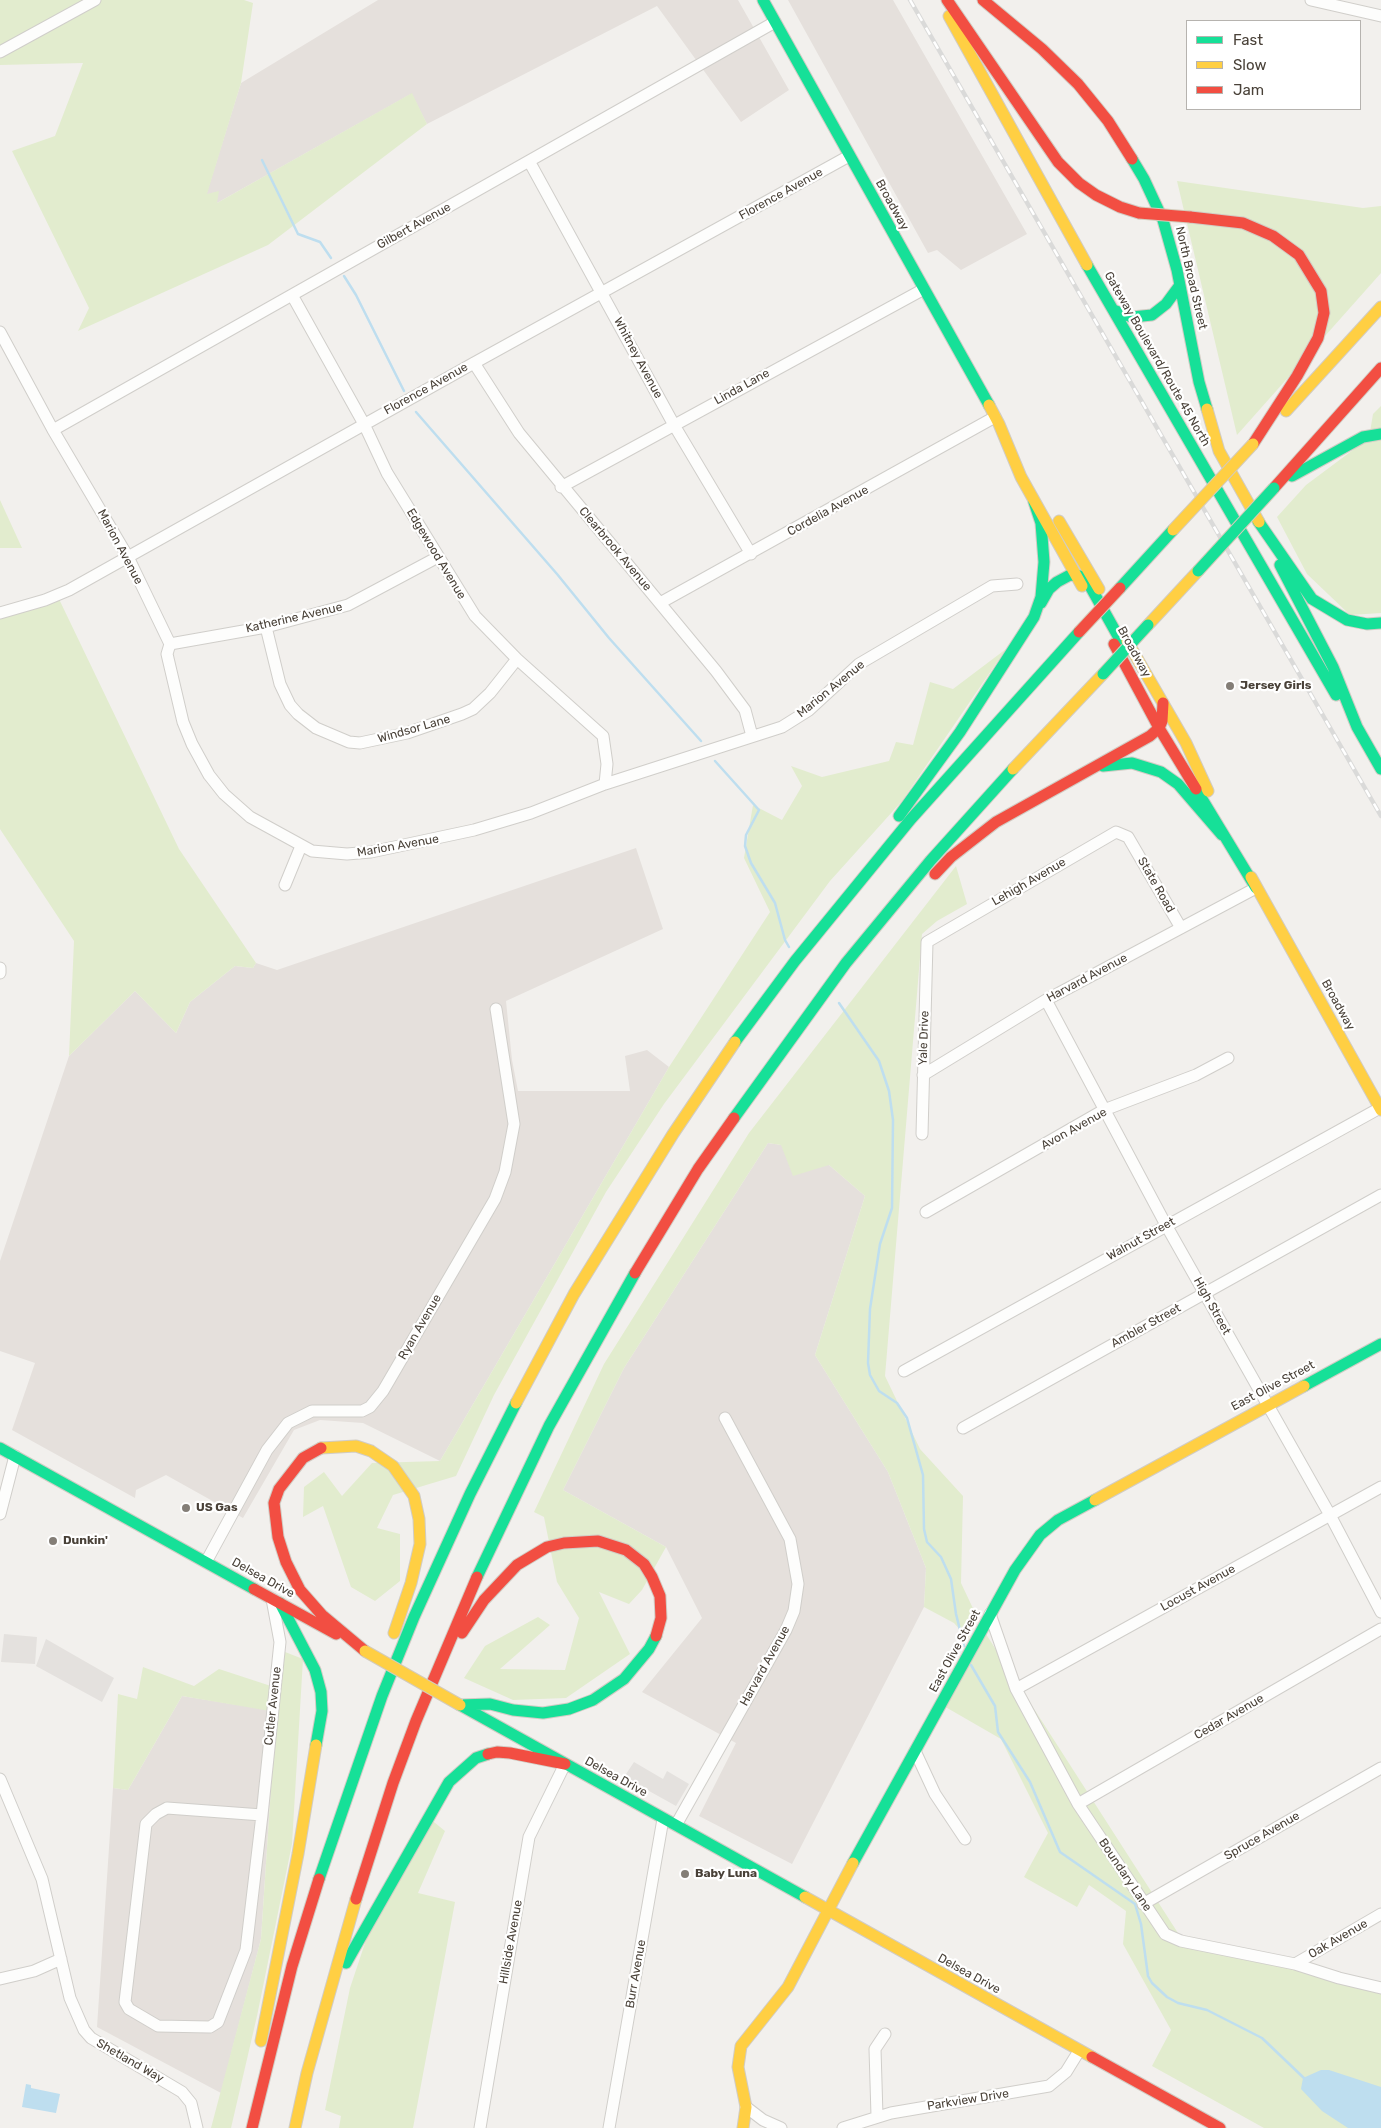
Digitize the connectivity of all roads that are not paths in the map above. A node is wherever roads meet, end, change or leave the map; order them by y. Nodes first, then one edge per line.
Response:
1 (95, 0) edge
2 (763, 0) edge
3 (940, 0) edge
4 (947, 0) edge
5 (983, 0) edge
6 (1312, 0) edge
7 (1381, 16) edge
8 (775, 22) junction
9 (0, 52) edge
10 (849, 156) junction
11 (529, 161) junction
12 (1180, 286) junction
13 (924, 289) junction
14 (603, 292) junction
15 (292, 295) junction
16 (1381, 307) edge
17 (1113, 310) junction
18 (0, 332) edge
19 (474, 362) junction
20 (1381, 368) edge
21 (997, 420) junction
22 (364, 424) junction
23 (674, 424) junction
24 (53, 430) junction
25 (1381, 434) edge
26 (1253, 444) junction
27 (561, 487) junction
28 (1274, 488) junction
29 (1034, 502) junction
30 (1258, 521) junction
31 (751, 554) junction
32 (128, 557) junction
33 (438, 557) junction
34 (1075, 574) junction
35 (1017, 584) dead end
36 (660, 603) junction
37 (0, 613) edge
38 (1034, 617) junction
39 (1381, 623) edge
40 (266, 627) junction
41 (170, 644) junction
42 (1133, 652) junction
43 (517, 659) junction
44 (1163, 703) junction
45 (1357, 727) junction
46 (1159, 728) junction
47 (752, 736) junction
48 (1089, 769) junction
49 (1381, 769) edge
50 (605, 784) junction
51 (1222, 835) junction
52 (1131, 842) joint
53 (301, 846) junction
54 (285, 885) dead end
55 (1256, 888) junction
56 (1181, 928) junction
57 (927, 942) joint
58 (795, 961) junction
59 (846, 964) junction
60 (0, 968) edge
61 (0, 973) edge
62 (1046, 1000) junction
63 (496, 1009) dead end
64 (1228, 1058) dead end
65 (922, 1075) junction
66 (1380, 1109) edge
67 (1104, 1110) junction
68 (922, 1134) dead end
69 (1381, 1195) edge
70 (926, 1212) dead end
71 (1166, 1225) junction
72 (1205, 1293) junction
73 (1381, 1344) edge
74 (904, 1370) dead end
75 (1268, 1404) junction
76 (725, 1418) dead end
77 (963, 1428) dead end
78 (0, 1448) edge
79 (15, 1456) junction
80 (1381, 1487) edge
81 (0, 1514) edge
82 (1330, 1515) junction
83 (206, 1562) junction
84 (276, 1600) junction
85 (1381, 1612) edge
86 (990, 1614) junction
87 (1381, 1629) edge
88 (366, 1651) junction
89 (432, 1681) junction
90 (1016, 1689) junction
91 (382, 1696) junction
92 (460, 1705) junction
93 (915, 1751) junction
94 (565, 1764) junction
95 (1381, 1768) edge
96 (0, 1779) edge
97 (1078, 1804) junction
98 (262, 1815) junction
99 (663, 1819) junction
100 (676, 1825) junction
101 (965, 1839) dead end
102 (1143, 1904) junction
103 (827, 1911) junction
104 (1381, 1914) edge
105 (61, 1959) junction
106 (1295, 1964) junction
107 (0, 1979) edge
108 (1381, 1988) edge
109 (884, 2034) dead end
110 (1079, 2050) junction
111 (307, 2074) junction
112 (746, 2107) junction
113 (877, 2116) junction
114 (197, 2128) edge
115 (248, 2128) edge
116 (252, 2128) edge
117 (295, 2128) edge
118 (480, 2128) edge
119 (609, 2128) edge
120 (743, 2128) edge
121 (781, 2128) edge
122 (842, 2128) edge
123 (1220, 2128) edge

1 - 9 street
2 - 8 main road, Broadway
3 - 17 main road, Gateway Boulevard/Route 45 North
4 - 26 main road, bridge
5 - 12 main road, North Broad Street
6 - 7 street
8 - 10 main road, Broadway
8 - 11 street, Gilbert Avenue
10 - 13 main road, Broadway
10 - 14 street, Florence Avenue
11 - 14 street, Whitney Avenue
11 - 15 street, Gilbert Avenue
12 - 17 main road
12 - 30 main road, North Broad Street
13 - 21 main road, Broadway
13 - 23 street, Linda Lane
14 - 19 street, Florence Avenue
14 - 23 street, Whitney Avenue
15 - 22 street, Edgewood Avenue
15 - 24 street, Gilbert Avenue
16 - 26 main road
17 - 45 main road, Gateway Boulevard/Route 45 North
18 - 24 street, Marion Avenue
19 - 22 street, Florence Avenue
19 - 27 street, Clearbrook Avenue
20 - 28 main road
21 - 29 main road, Broadway
21 - 31 street, Cordelia Avenue
21 - 42 main road, Broadway
22 - 32 street, Florence Avenue
22 - 33 street, Edgewood Avenue
23 - 27 street, Linda Lane
23 - 31 street, Whitney Avenue
24 - 32 street, Marion Avenue
25 - 28 main road
26 - 58 main road, bridge
27 - 36 street, Clearbrook Avenue
28 - 59 main road, bridge
29 - 34 main road, Broadway
29 - 38 main road
30 - 39 main road
30 - 45 main road, North Broad Street
31 - 36 street, Cordelia Avenue
32 - 37 street, Florence Avenue
32 - 41 street, Marion Avenue
33 - 40 street, Katherine Avenue
33 - 43 street, Edgewood Avenue
34 - 38 main road
34 - 42 main road
34 - 46 main road, Broadway
35 - 47 street, Marion Avenue
36 - 47 street, Clearbrook Avenue
38 - 58 main road
40 - 41 street, Katherine Avenue
40 - 43 street, Windsor Lane
41 - 53 street, Marion Avenue
42 - 44 main road, Broadway
43 - 50 street, Edgewood Avenue
44 - 46 main road
44 - 55 main road, Broadway
45 - 49 main road
46 - 48 main road
46 - 51 main road, Broadway
47 - 50 street, Marion Avenue
48 - 51 main road
48 - 59 main road
50 - 53 street, Marion Avenue
51 - 55 main road, Broadway
52 - 56 street, State Road
52 - 57 street, Lehigh Avenue
53 - 54 street
55 - 56 street, Harvard Avenue
55 - 66 main road, Broadway
56 - 62 street, Harvard Avenue
57 - 65 street, Yale Drive
58 - 91 main road
59 - 89 main road
60 - 61 street
62 - 65 street, Harvard Avenue
62 - 67 street, High Street
63 - 83 street, Ryan Avenue
64 - 67 street, Avon Avenue
65 - 68 street, Yale Drive
66 - 71 street, Walnut Street
67 - 70 street, Avon Avenue
67 - 71 street, High Street
69 - 72 street, Ambler Street
71 - 72 street, High Street
71 - 74 street, Walnut Street
72 - 75 street, High Street
72 - 77 street, Ambler Street
73 - 75 main road, East Olive Street
75 - 82 street, High Street
75 - 86 main road, East Olive Street
76 - 100 street, Harvard Avenue
78 - 79 main road, Delsea Drive
79 - 81 street
79 - 83 main road, Delsea Drive
80 - 82 street, Locust Avenue
82 - 85 street, High Street
82 - 90 street, Locust Avenue
83 - 84 main road, Delsea Drive
84 - 88 main road, Delsea Drive
84 - 98 street, Cutler Avenue
84 - 115 main road
86 - 90 street, Boundary Lane
86 - 93 main road, East Olive Street
87 - 97 street, Cedar Avenue
88 - 91 main road
88 - 92 main road, Delsea Drive, bridge
89 - 92 main road
89 - 111 main road
90 - 97 street, Boundary Lane
91 - 116 main road
92 - 94 main road, Delsea Drive
93 - 101 street
93 - 103 main road, East Olive Street
94 - 99 main road, Delsea Drive
94 - 111 main road
94 - 118 street, Hillside Avenue
95 - 102 street, Spruce Avenue
96 - 105 street, Shetland Way
97 - 102 street, Boundary Lane
98 - 98 street, Cutler Avenue
99 - 100 main road, Delsea Drive
99 - 119 street, Burr Avenue
100 - 103 main road, Delsea Drive
102 - 106 street, Boundary Lane
103 - 110 main road, Delsea Drive
103 - 112 main road, East Olive Street
104 - 106 street, Oak Avenue
105 - 107 street
105 - 114 street, Shetland Way
106 - 108 street, Boundary Lane
109 - 113 street
110 - 113 street, Parkview Drive
110 - 123 main road, Delsea Drive
111 - 117 main road
112 - 120 main road, East Olive Street
112 - 121 street
113 - 122 street, Parkview Drive

